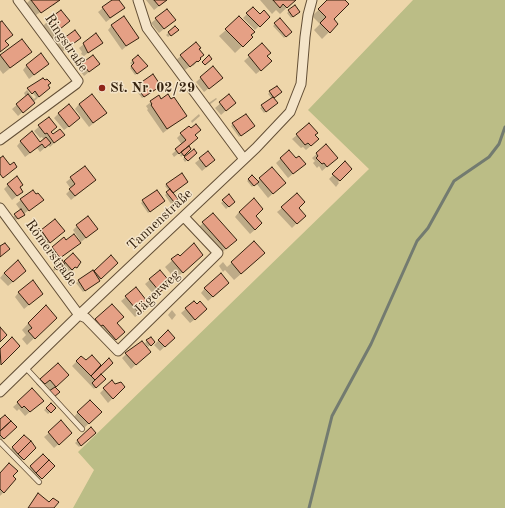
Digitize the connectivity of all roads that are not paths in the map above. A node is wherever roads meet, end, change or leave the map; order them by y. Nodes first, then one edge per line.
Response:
1 (18, 0) edge
2 (138, 0) edge
3 (312, 0) edge
4 (0, 140) edge
5 (244, 159) junction
6 (0, 208) edge
7 (184, 217) junction
8 (79, 315) junction
9 (25, 368) junction
10 (1, 388) edge
11 (82, 430) dead end
12 (0, 442) edge
13 (40, 482) dead end

1 - 4 street, Ringstraße
2 - 5 street
3 - 5 street, Tannenstraße
5 - 7 street, Tannenstraße
6 - 8 street, Römerstraße
7 - 8 street, Tannenstraße
7 - 8 street, Jägerweg
8 - 9 street, Tannenstraße
9 - 10 street, Tannenstraße
9 - 11 lane
12 - 13 lane

